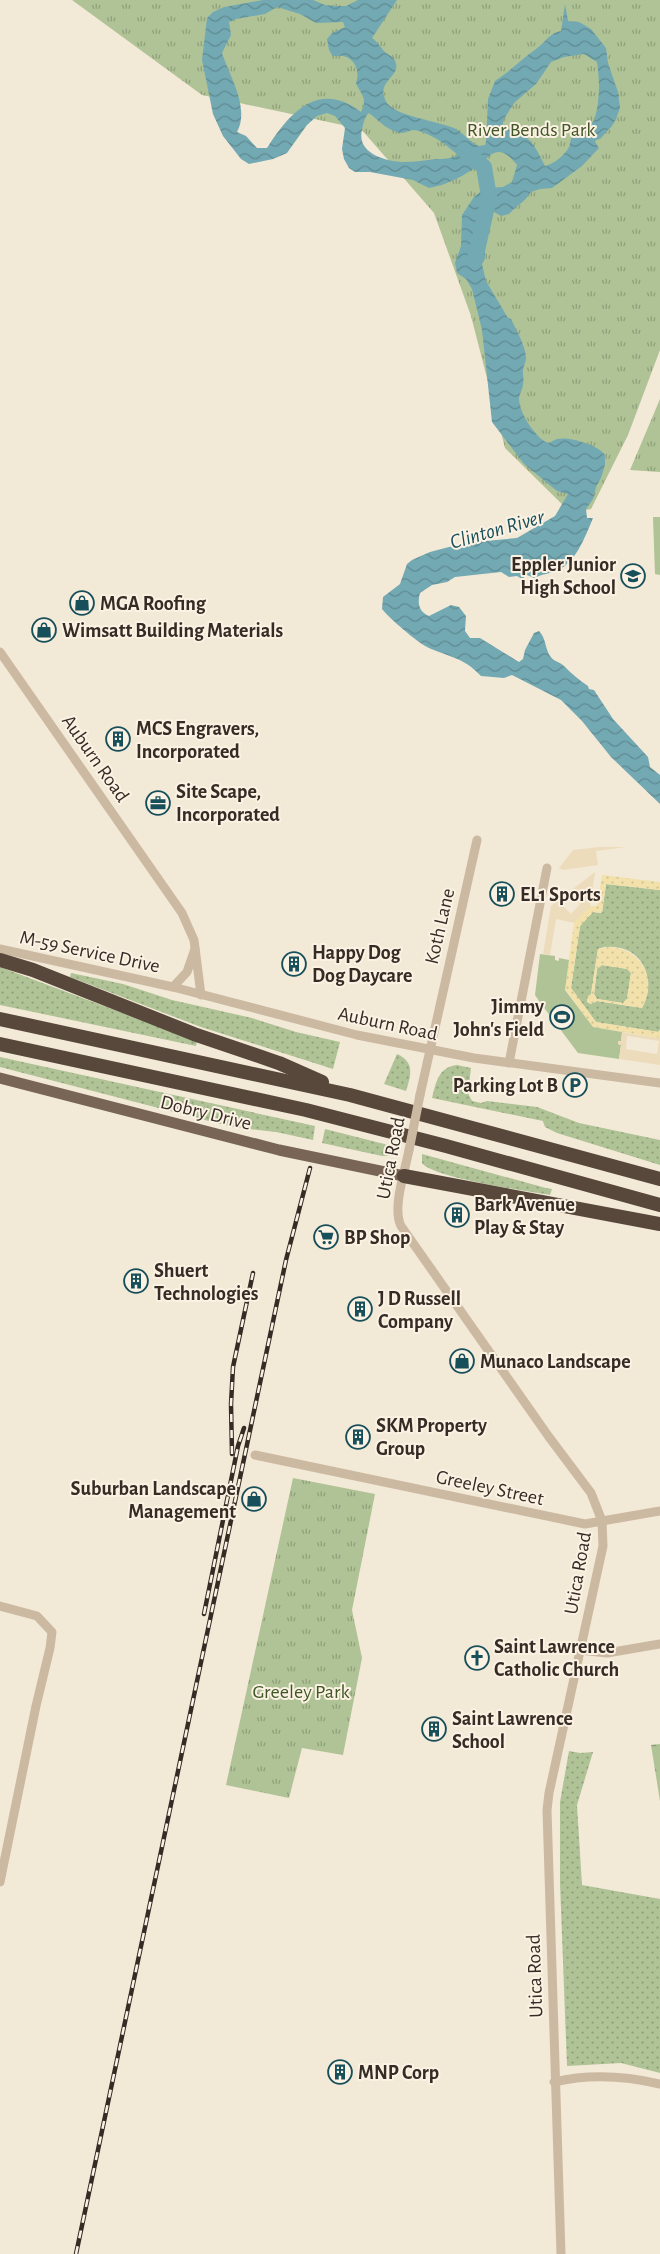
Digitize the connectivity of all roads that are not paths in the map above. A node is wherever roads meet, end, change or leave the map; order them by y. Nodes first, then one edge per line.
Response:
1 (0, 652) edge
2 (477, 840) dead end
3 (547, 868) dead end
4 (195, 947) junction
5 (0, 949) edge
6 (0, 960) edge
7 (174, 987) junction
8 (202, 995) junction
9 (0, 1019) edge
10 (0, 1044) edge
11 (430, 1050) junction
12 (509, 1063) junction
13 (0, 1078) edge
14 (660, 1083) edge
15 (350, 1095) junction
16 (404, 1176) junction
17 (660, 1179) edge
18 (660, 1205) edge
19 (660, 1224) edge
20 (255, 1455) dead end
21 (660, 1511) edge
22 (602, 1521) junction
23 (0, 1606) edge
24 (660, 1644) edge
25 (580, 1650) junction
26 (5, 1838) edge
27 (0, 1882) edge
28 (554, 2082) junction
29 (660, 2084) edge
30 (561, 2254) edge

1 - 4 street, Auburn Road
2 - 11 street, Koth Lane
3 - 12 street
4 - 7 street
4 - 8 street, Auburn Road
5 - 7 street, M-59 Service Drive
6 - 15 highway
7 - 8 street, Auburn Road
8 - 11 street, Auburn Road
9 - 15 highway
10 - 18 highway
11 - 12 street, Auburn Road
11 - 16 street, Utica Road, bridge
12 - 14 street, Auburn Road
13 - 16 main road, Dobry Drive
15 - 17 highway
16 - 19 highway
16 - 22 street, Utica Road
20 - 22 street, Greeley Street
21 - 22 street, Greeley Street
22 - 25 street, Utica Road
23 - 26 street
24 - 25 street
25 - 28 street, Utica Road
26 - 27 street
28 - 29 street
28 - 30 street, Utica Road

